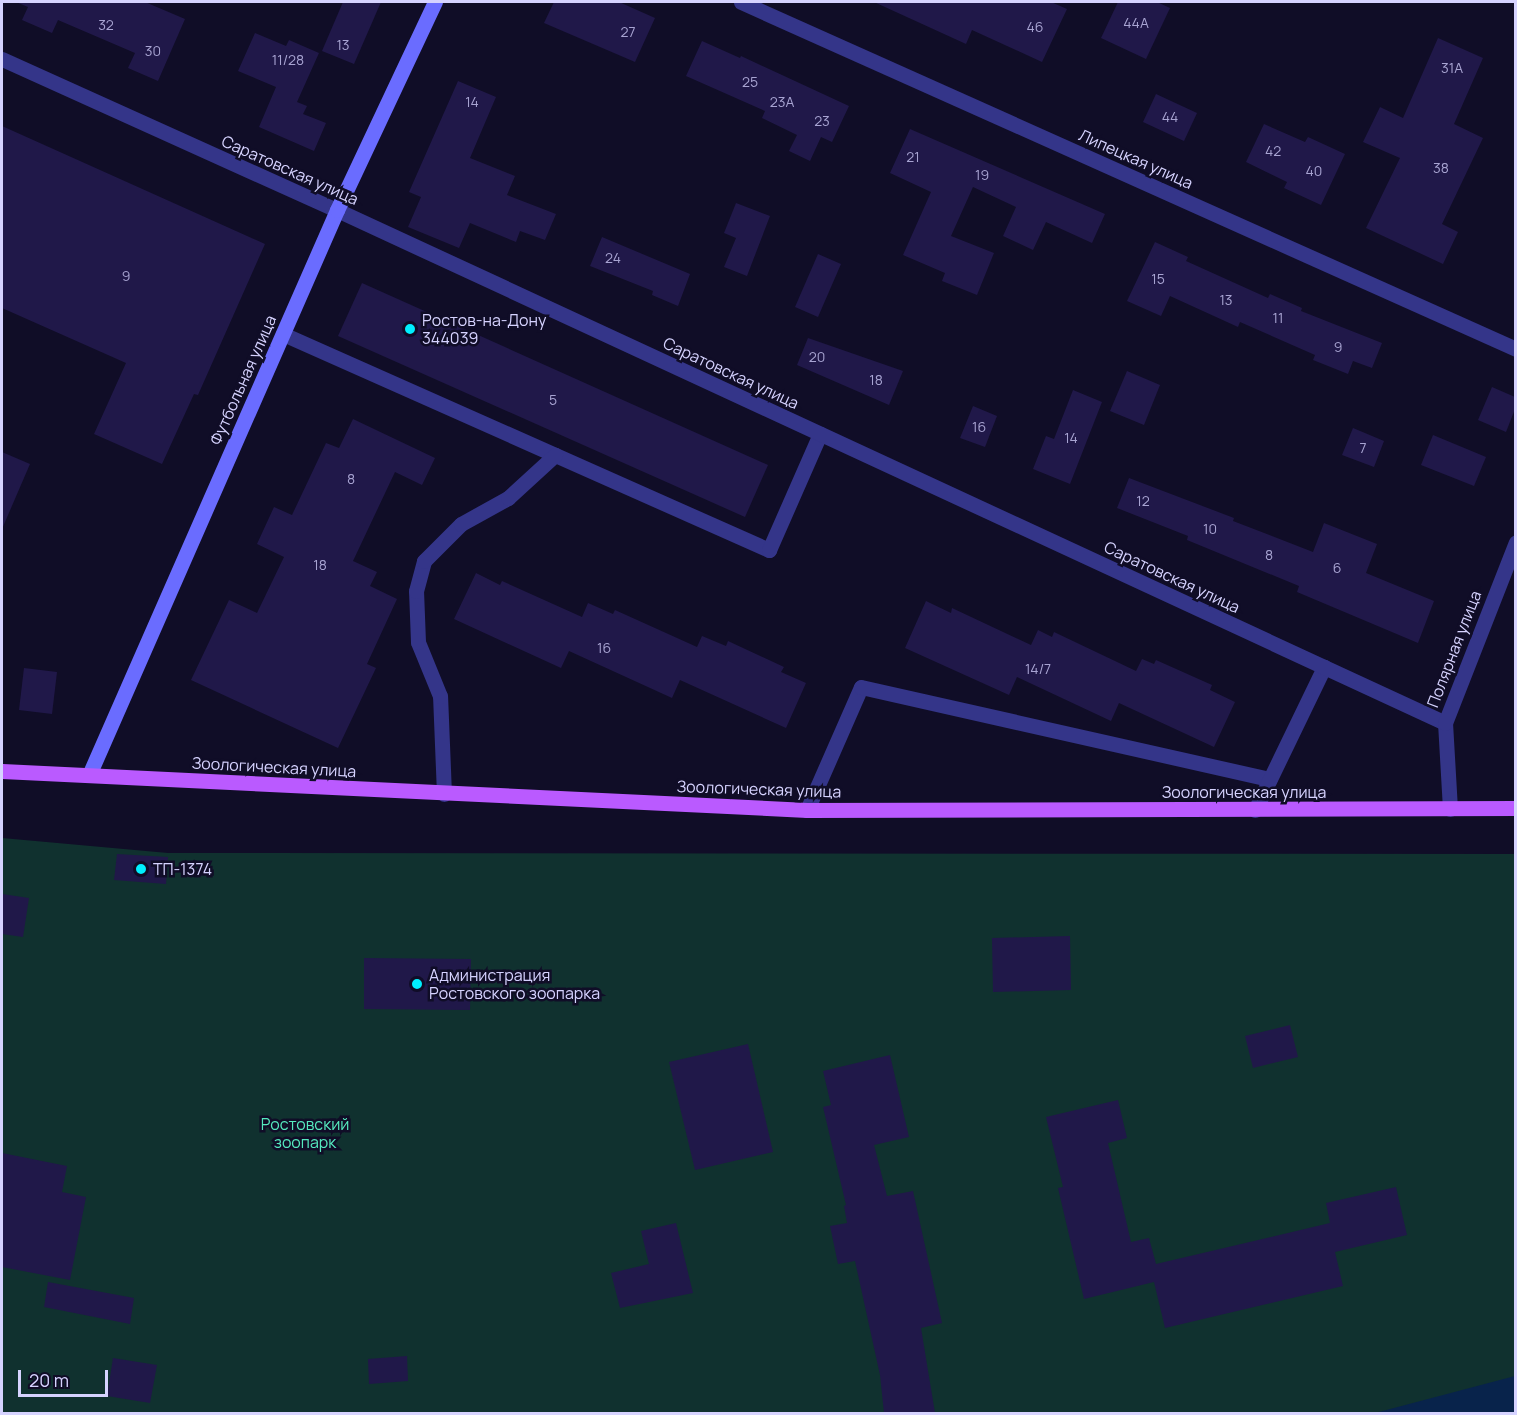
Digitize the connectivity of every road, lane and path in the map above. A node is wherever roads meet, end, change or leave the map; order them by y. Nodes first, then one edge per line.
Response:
1 (435, 2) edge
2 (741, 2) edge
3 (2, 59) edge
4 (337, 210) junction
5 (283, 333) junction
6 (1515, 350) edge
7 (820, 434) junction
8 (555, 455) junction
9 (1515, 542) edge
10 (1324, 667) junction
11 (1445, 723) junction
12 (2, 771) edge
13 (88, 775) junction
14 (1270, 779) junction
15 (444, 794) junction
16 (1515, 808) edge
17 (1450, 809) junction
18 (807, 810) junction
19 (1255, 810) junction

1 - 4 main road, Футбольная улица
2 - 6 street, Липецкая улица
3 - 4 street, Саратовская улица
4 - 5 main road, Футбольная улица
4 - 7 street, Саратовская улица
5 - 8 street
5 - 13 main road, Футбольная улица
7 - 8 street
7 - 10 street, Саратовская улица
8 - 15 street
9 - 11 street, Полярная улица
10 - 11 street, Саратовская улица
10 - 14 street
11 - 17 street, Полярная улица
12 - 13 main road, Зоологическая улица
13 - 15 main road, Зоологическая улица
14 - 18 street
14 - 19 street
15 - 18 main road, Зоологическая улица
16 - 17 main road, Зоологическая улица
17 - 19 main road, Зоологическая улица
18 - 19 main road, Зоологическая улица

